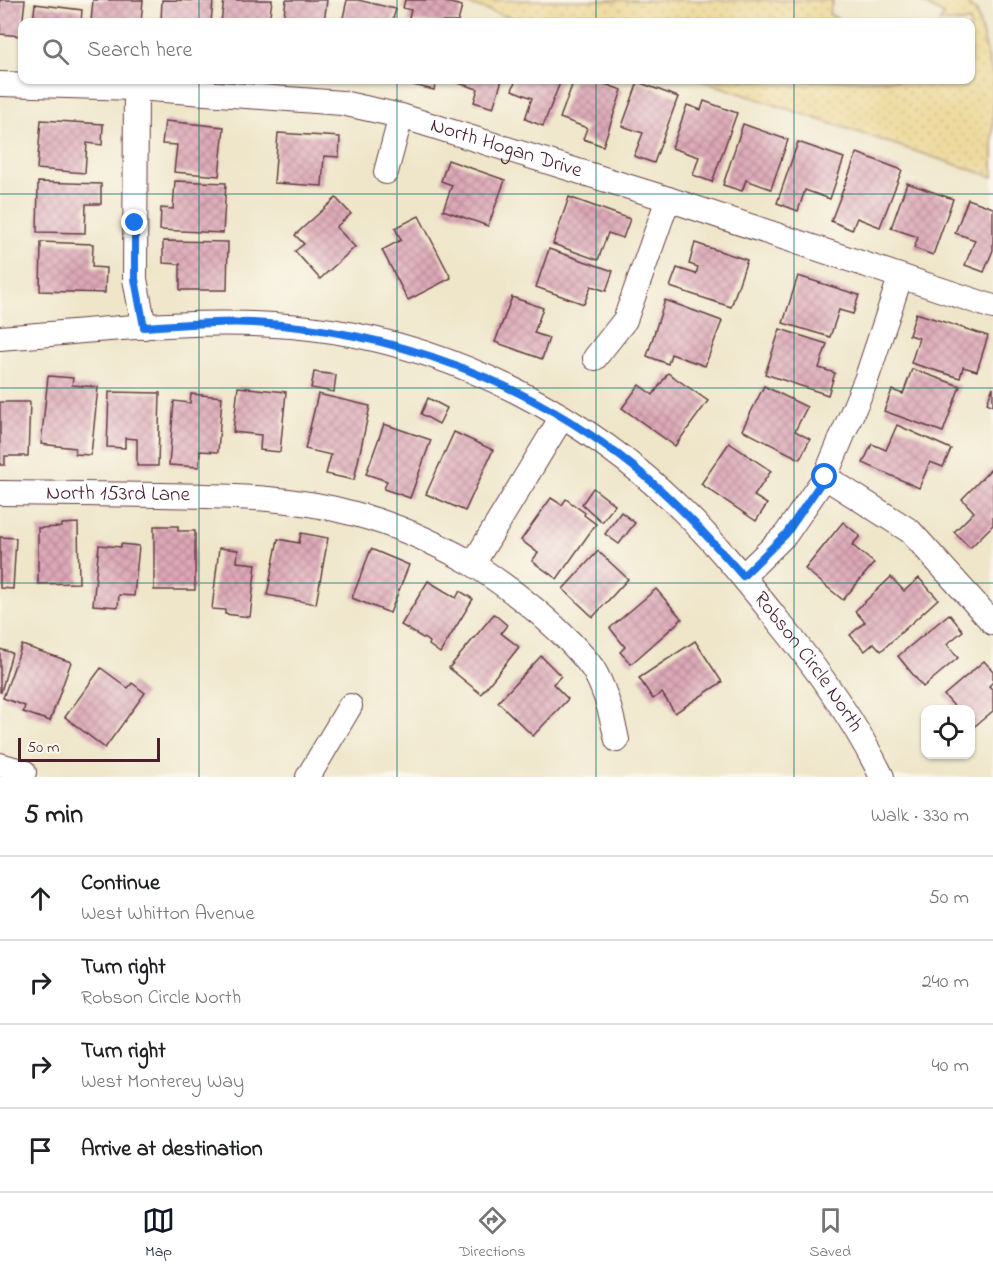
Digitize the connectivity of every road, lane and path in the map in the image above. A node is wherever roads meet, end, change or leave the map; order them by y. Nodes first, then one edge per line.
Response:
1 (0, 84) edge
2 (136, 88) junction
3 (401, 116) junction
4 (386, 172) dead end
5 (668, 199) junction
6 (900, 278) junction
7 (993, 308) edge
8 (144, 327) junction
9 (0, 338) edge
10 (595, 358) dead end
11 (562, 417) junction
12 (825, 477) junction
13 (0, 493) edge
14 (473, 564) junction
15 (743, 576) junction
16 (993, 623) edge
17 (350, 706) dead end
18 (617, 740) dead end
19 (0, 765) edge
20 (24, 772) dead end
21 (308, 777) edge
22 (882, 777) edge

1 - 2 street, North Hogan Drive
2 - 3 street, North Hogan Drive
2 - 8 street
3 - 4 street
3 - 5 street, North Hogan Drive
5 - 6 street, North Hogan Drive
5 - 10 street
6 - 7 street, North Hogan Drive
6 - 12 street
8 - 9 street, Robson Circle North
8 - 11 street, Robson Circle North
11 - 14 street
11 - 15 street, Robson Circle North
12 - 15 street
12 - 16 street
13 - 14 street, North 153rd Lane
14 - 18 street, North 153rd Lane
15 - 22 street, Robson Circle North
17 - 21 street
19 - 20 street

